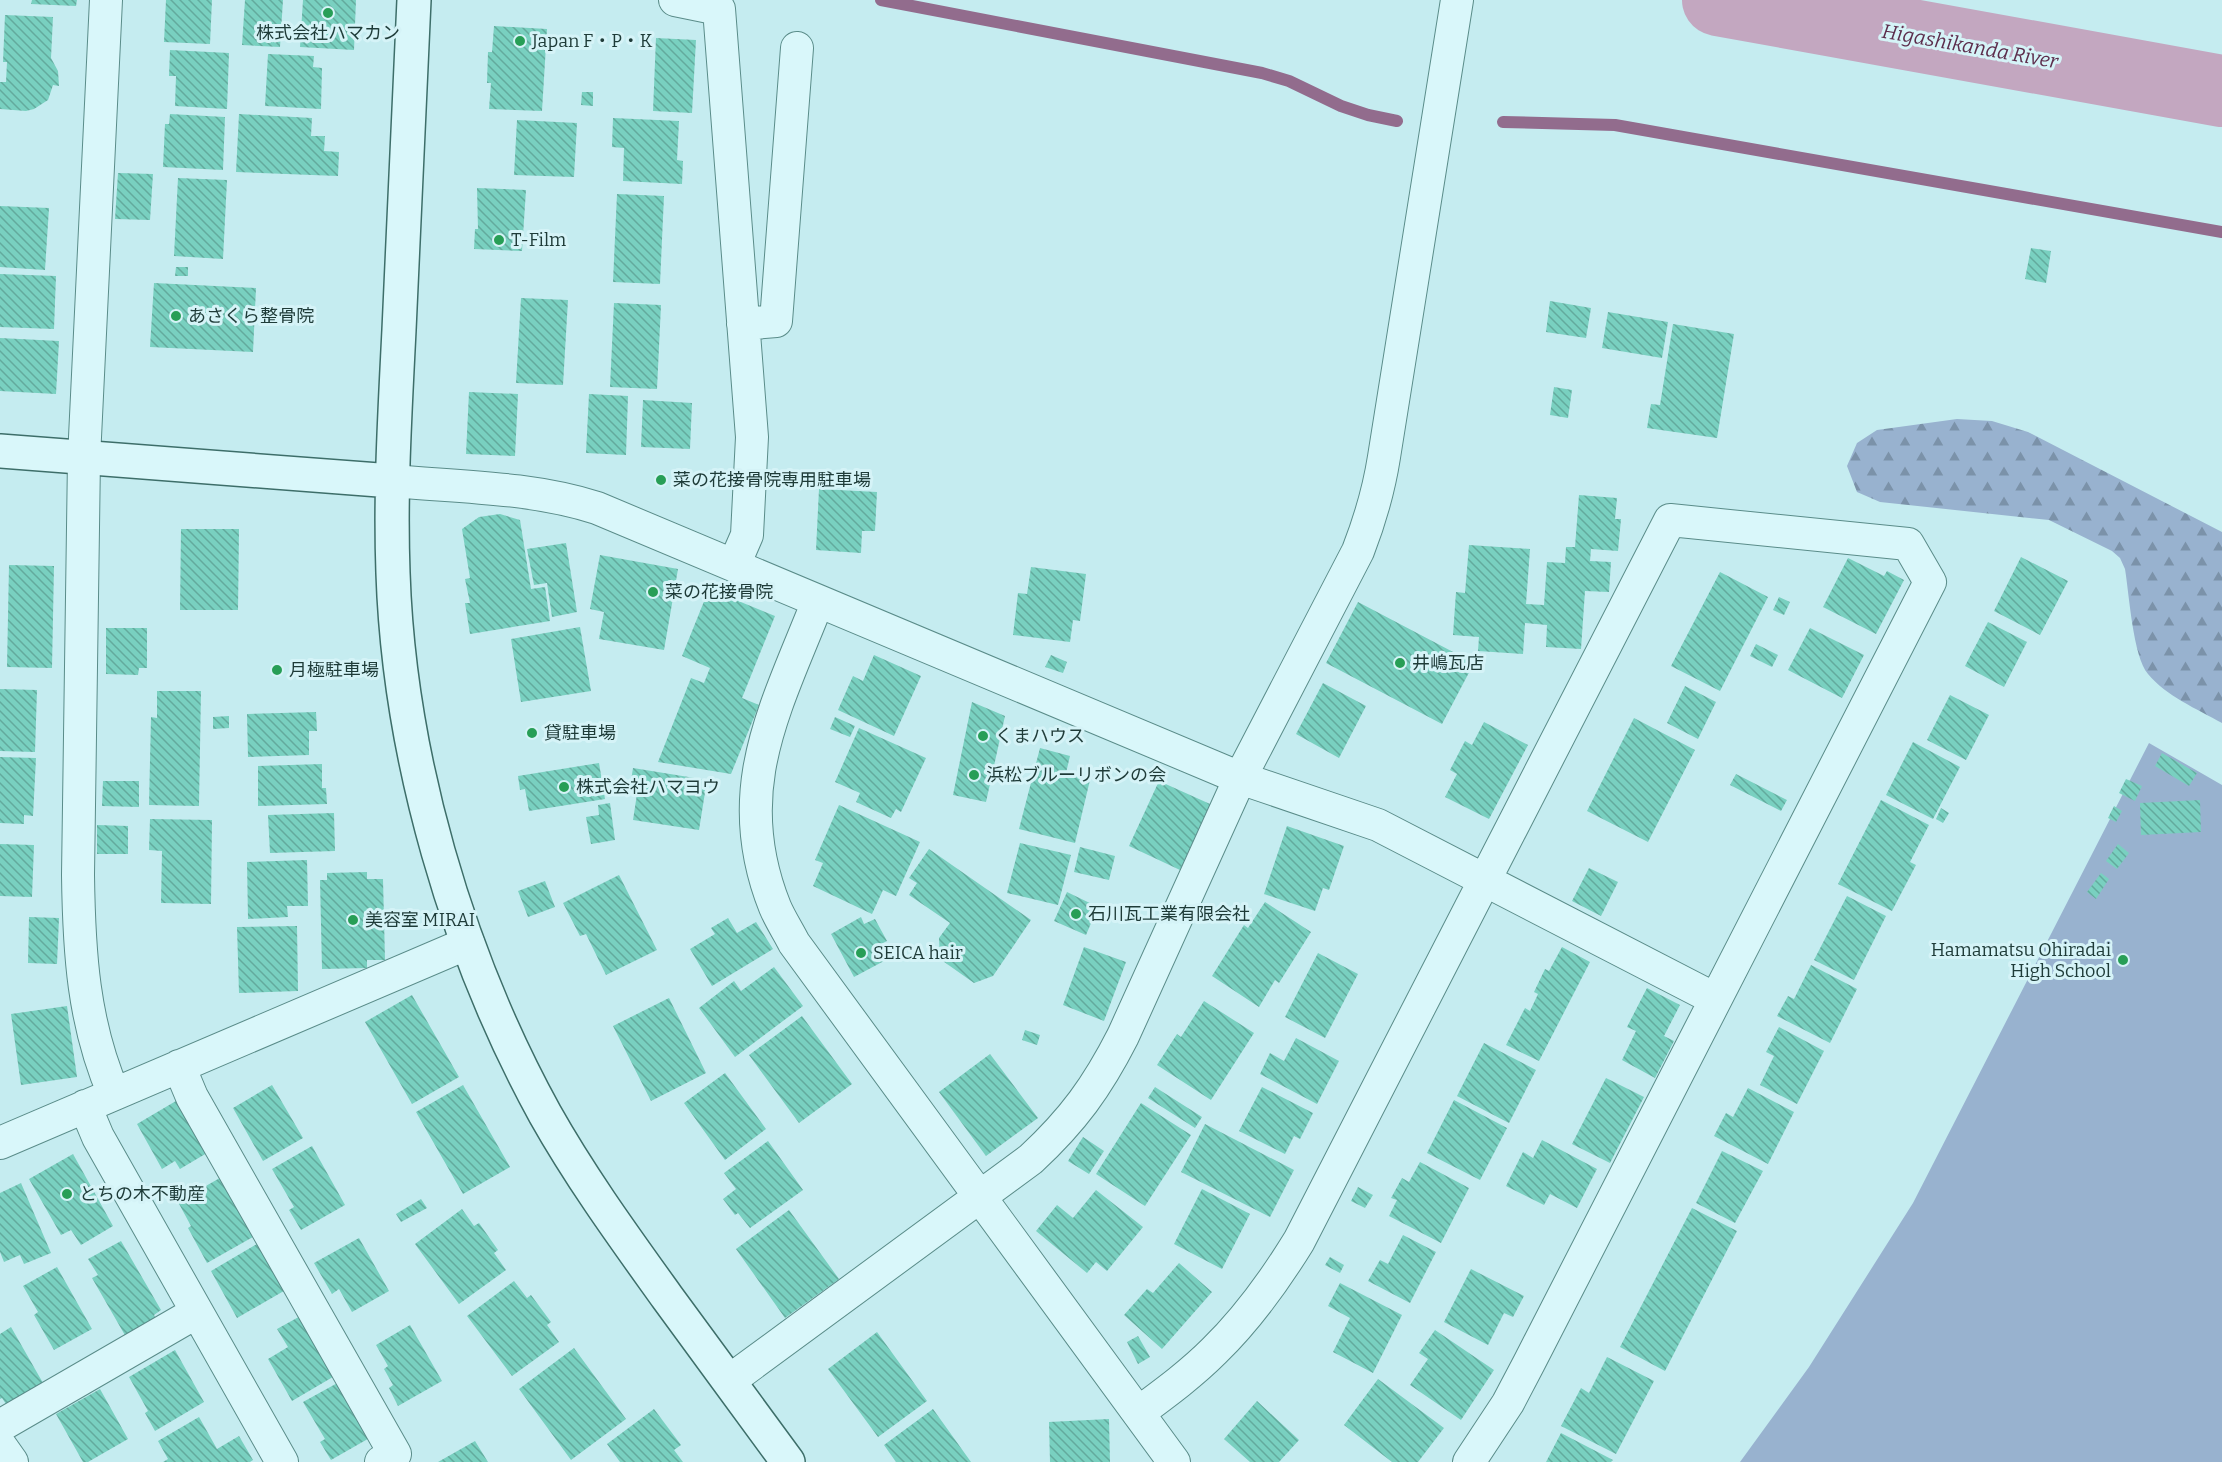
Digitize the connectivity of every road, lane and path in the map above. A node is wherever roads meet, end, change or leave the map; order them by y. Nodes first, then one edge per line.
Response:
1 (106, 0) edge
2 (414, 0) edge
3 (675, 0) edge
4 (1457, 0) edge
5 (797, 48) dead end
6 (743, 324) junction
7 (0, 451) edge
8 (84, 458) junction
9 (392, 482) junction
10 (734, 565) junction
11 (818, 601) junction
12 (1240, 778) junction
13 (1486, 880) junction
14 (468, 943) junction
15 (1715, 999) junction
16 (179, 1066) junction
17 (114, 1094) junction
18 (85, 1106) junction
19 (0, 1143) edge
20 (980, 1197) junction
21 (197, 1312) junction
22 (729, 1382) junction
23 (1138, 1413) junction
24 (0, 1426) edge
25 (0, 1445) edge
26 (12, 1462) edge
27 (282, 1462) edge
28 (381, 1462) edge
29 (788, 1462) edge
30 (1174, 1462) edge
31 (1469, 1462) edge

1 - 8 street
2 - 9 street
3 - 6 street
4 - 12 street
5 - 6 street
6 - 10 street
7 - 8 street
8 - 9 street
8 - 17 street
9 - 10 street
9 - 14 street
10 - 11 street
11 - 12 street
11 - 20 street
12 - 13 street
12 - 20 street
13 - 15 street
13 - 15 street
13 - 23 street
14 - 16 street
14 - 22 street
15 - 31 street
16 - 17 street
16 - 28 street
17 - 18 street
18 - 19 street
18 - 21 street
20 - 22 street
20 - 23 street
21 - 24 street
21 - 27 street
22 - 29 street
23 - 30 street
25 - 26 street

